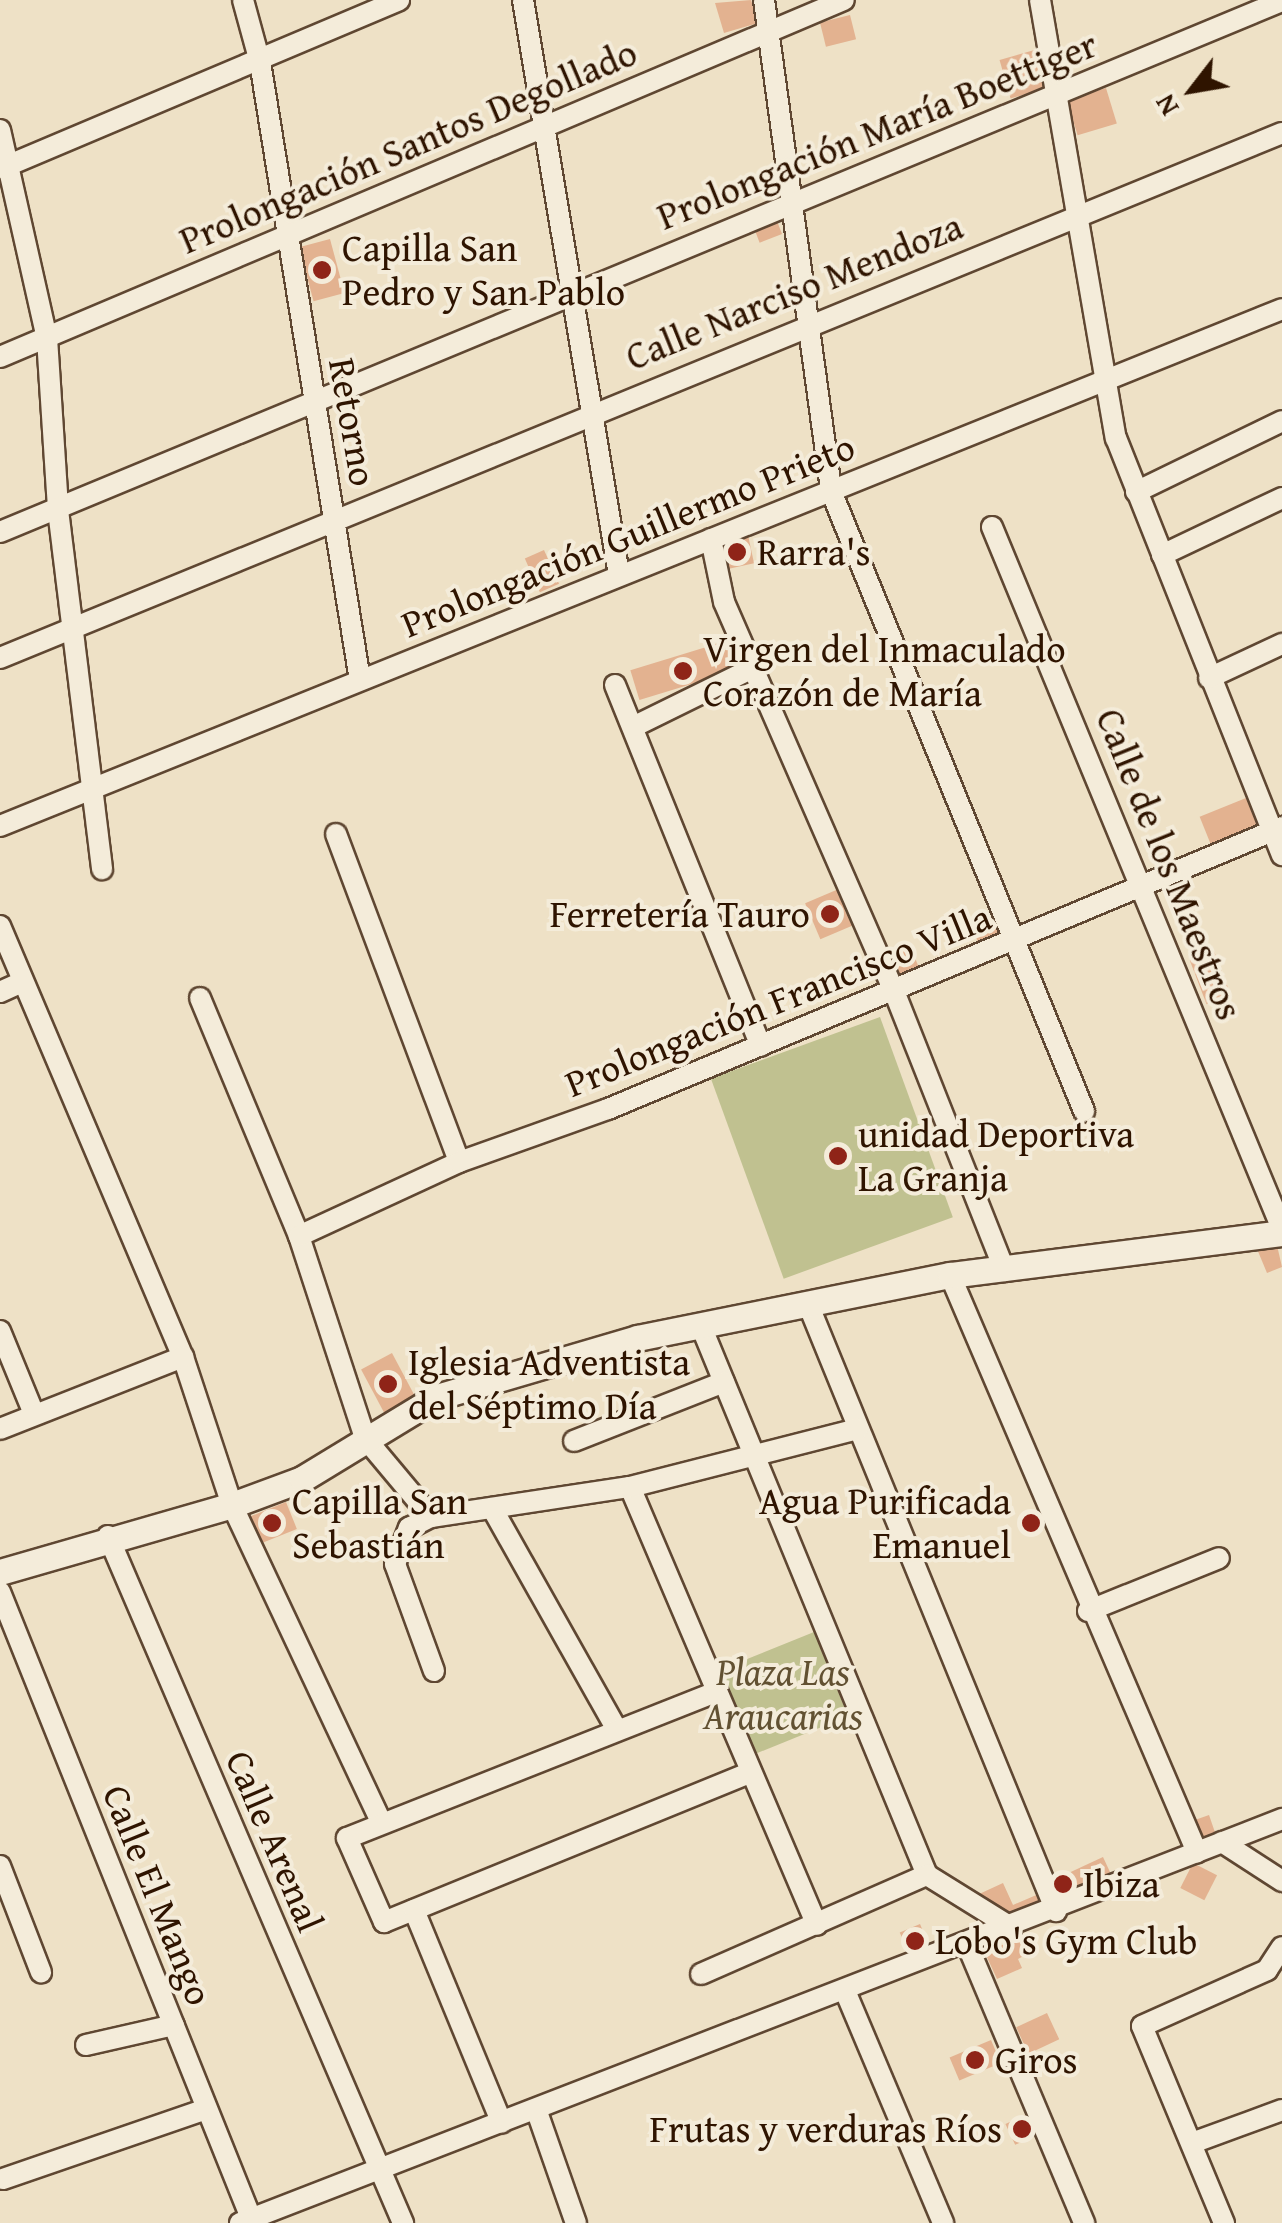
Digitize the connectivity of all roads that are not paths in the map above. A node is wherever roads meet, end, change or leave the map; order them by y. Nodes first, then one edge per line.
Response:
1 (243, 0) edge
2 (399, 0) edge
3 (523, 0) edge
4 (764, 0) edge
5 (844, 0) edge
6 (1040, 0) edge
7 (1282, 1) edge
8 (768, 31) junction
9 (260, 62) junction
10 (1054, 96) junction
11 (542, 125) junction
12 (0, 130) edge
13 (1282, 133) edge
14 (5, 167) edge
15 (792, 205) junction
16 (1077, 215) junction
17 (287, 234) junction
18 (574, 290) junction
19 (1282, 309) edge
20 (807, 322) junction
21 (47, 338) junction
22 (0, 357) edge
23 (1106, 383) junction
24 (312, 398) junction
25 (596, 409) junction
26 (1282, 421) edge
27 (831, 491) junction
28 (1136, 492) junction
29 (1282, 498) edge
30 (58, 510) junction
31 (334, 518) junction
32 (992, 527) dead end
33 (0, 532) edge
34 (711, 539) junction
35 (1162, 555) junction
36 (619, 575) junction
37 (73, 628) junction
38 (1282, 644) edge
39 (0, 658) edge
40 (753, 668) junction
41 (1209, 678) junction
42 (360, 680) junction
43 (615, 684) dead end
44 (635, 726) junction
45 (94, 788) junction
46 (0, 826) edge
47 (1277, 829) edge
48 (336, 834) dead end
49 (1282, 855) edge
50 (102, 870) dead end
51 (1142, 887) junction
52 (0, 926) edge
53 (1019, 940) junction
54 (22, 982) junction
55 (894, 991) junction
56 (0, 992) edge
57 (200, 998) dead end
58 (761, 1046) junction
59 (1084, 1111) dead end
60 (458, 1162) junction
61 (1282, 1231) edge
62 (300, 1236) junction
63 (1005, 1271) junction
64 (950, 1275) junction
65 (808, 1304) junction
66 (701, 1326) junction
67 (0, 1331) edge
68 (183, 1356) junction
69 (724, 1382) junction
70 (34, 1414) junction
71 (0, 1429) edge
72 (858, 1429) junction
73 (366, 1438) junction
74 (574, 1441) dead end
75 (754, 1456) junction
76 (630, 1487) junction
77 (232, 1505) junction
78 (492, 1508) junction
79 (431, 1517) junction
80 (108, 1536) junction
81 (1219, 1558) dead end
82 (0, 1572) edge
83 (0, 1592) edge
84 (1088, 1611) junction
85 (434, 1671) dead end
86 (716, 1692) junction
87 (616, 1728) junction
88 (751, 1772) junction
89 (1282, 1818) edge
90 (381, 1822) junction
91 (1222, 1842) junction
92 (1197, 1852) junction
93 (0, 1866) edge
94 (927, 1876) junction
95 (1282, 1881) edge
96 (414, 1910) junction
97 (1056, 1910) junction
98 (817, 1926) junction
99 (1012, 1928) junction
100 (967, 1944) junction
101 (1282, 1947) edge
102 (40, 1972) dead end
103 (700, 1974) dead end
104 (846, 1993) junction
105 (174, 2025) junction
106 (86, 2045) dead end
107 (206, 2110) junction
108 (536, 2110) junction
109 (1282, 2110) edge
110 (502, 2123) junction
111 (1192, 2144) junction
112 (380, 2172) junction
113 (3, 2179) dead end
114 (248, 2221) edge
115 (403, 2223) edge
116 (576, 2223) edge
117 (943, 2223) edge
118 (1084, 2223) edge
119 (1224, 2223) edge

1 - 9 street, Retorno
2 - 9 street
3 - 11 street
4 - 8 street
5 - 8 street, Prolongación Santos Degollado
6 - 10 street
7 - 10 street, Prolongación María Boettiger
8 - 11 street, Prolongación Santos Degollado
8 - 15 street
9 - 14 street
9 - 17 street, Retorno
10 - 15 street, Prolongación María Boettiger
10 - 16 street
11 - 17 street, Prolongación Santos Degollado
11 - 18 street
12 - 14 street
13 - 16 street, Calle Narciso Mendoza
14 - 21 street
15 - 18 street, Prolongación María Boettiger
15 - 20 street
16 - 20 street, Calle Narciso Mendoza
16 - 23 street
17 - 21 street, Prolongación Santos Degollado
17 - 24 street, Retorno
18 - 24 street, Prolongación María Boettiger
18 - 25 street
19 - 23 street, Prolongación Guillermo Prieto
20 - 25 street, Calle Narciso Mendoza
20 - 27 street
21 - 22 street, Prolongación Santos Degollado
21 - 30 street
23 - 27 street, Prolongación Guillermo Prieto
23 - 28 street
24 - 30 street, Prolongación María Boettiger
24 - 31 street, Retorno
25 - 31 street, Calle Narciso Mendoza
25 - 36 street
26 - 28 street
27 - 34 street, Prolongación Guillermo Prieto
27 - 53 street
28 - 35 street
29 - 35 street
30 - 33 street, Prolongación María Boettiger
30 - 37 street
31 - 37 street, Calle Narciso Mendoza
31 - 42 street, Retorno
32 - 51 street, Calle de los Maestros
34 - 36 street, Prolongación Guillermo Prieto
34 - 40 street
35 - 41 street
36 - 42 street, Prolongación Guillermo Prieto
37 - 39 street, Calle Narciso Mendoza
37 - 45 street
38 - 41 street
40 - 44 street
40 - 55 street
41 - 47 street
42 - 45 street, Prolongación Guillermo Prieto
43 - 44 street
44 - 58 street
45 - 46 street, Prolongación Guillermo Prieto
45 - 50 street
47 - 49 street
47 - 51 street, Prolongación Francisco Villa
48 - 60 street
51 - 53 street, Prolongación Francisco Villa
51 - 61 street, Calle de los Maestros
52 - 54 street
53 - 55 street, Prolongación Francisco Villa
53 - 59 street
54 - 56 street
54 - 68 street
55 - 58 street, Prolongación Francisco Villa
55 - 63 street
57 - 62 street
58 - 60 street, Prolongación Francisco Villa
60 - 62 street, Prolongación Francisco Villa
61 - 63 street
62 - 73 street
63 - 64 street
64 - 65 street
64 - 84 street
65 - 66 street
65 - 72 street
66 - 69 street
66 - 73 street
67 - 70 street
68 - 70 street
68 - 77 street
69 - 74 street
69 - 75 street
70 - 71 street
72 - 75 street
72 - 97 street
73 - 77 street
73 - 79 street
75 - 76 street
75 - 94 street
76 - 78 street
76 - 86 street
77 - 80 street
77 - 90 street
78 - 79 street
78 - 87 street
79 - 85 street
80 - 82 street
80 - 112 street, Calle Arenal
81 - 84 street
83 - 105 street, Calle El Mango
84 - 92 street
86 - 87 street
86 - 88 street
87 - 90 street
88 - 96 street
88 - 98 street
89 - 91 street
90 - 96 street
91 - 92 street
91 - 95 street
92 - 97 street
93 - 102 street
94 - 98 street
94 - 99 street
96 - 110 street
97 - 99 street
98 - 103 street
99 - 100 street
100 - 104 street
100 - 118 street
101 - 111 street
104 - 108 street
104 - 117 street
105 - 106 street
105 - 107 street, Calle El Mango
107 - 113 street
107 - 114 street, Calle El Mango
108 - 110 street
108 - 116 street
109 - 111 street
110 - 112 street
111 - 119 street
112 - 114 street
112 - 115 street, Calle Arenal

